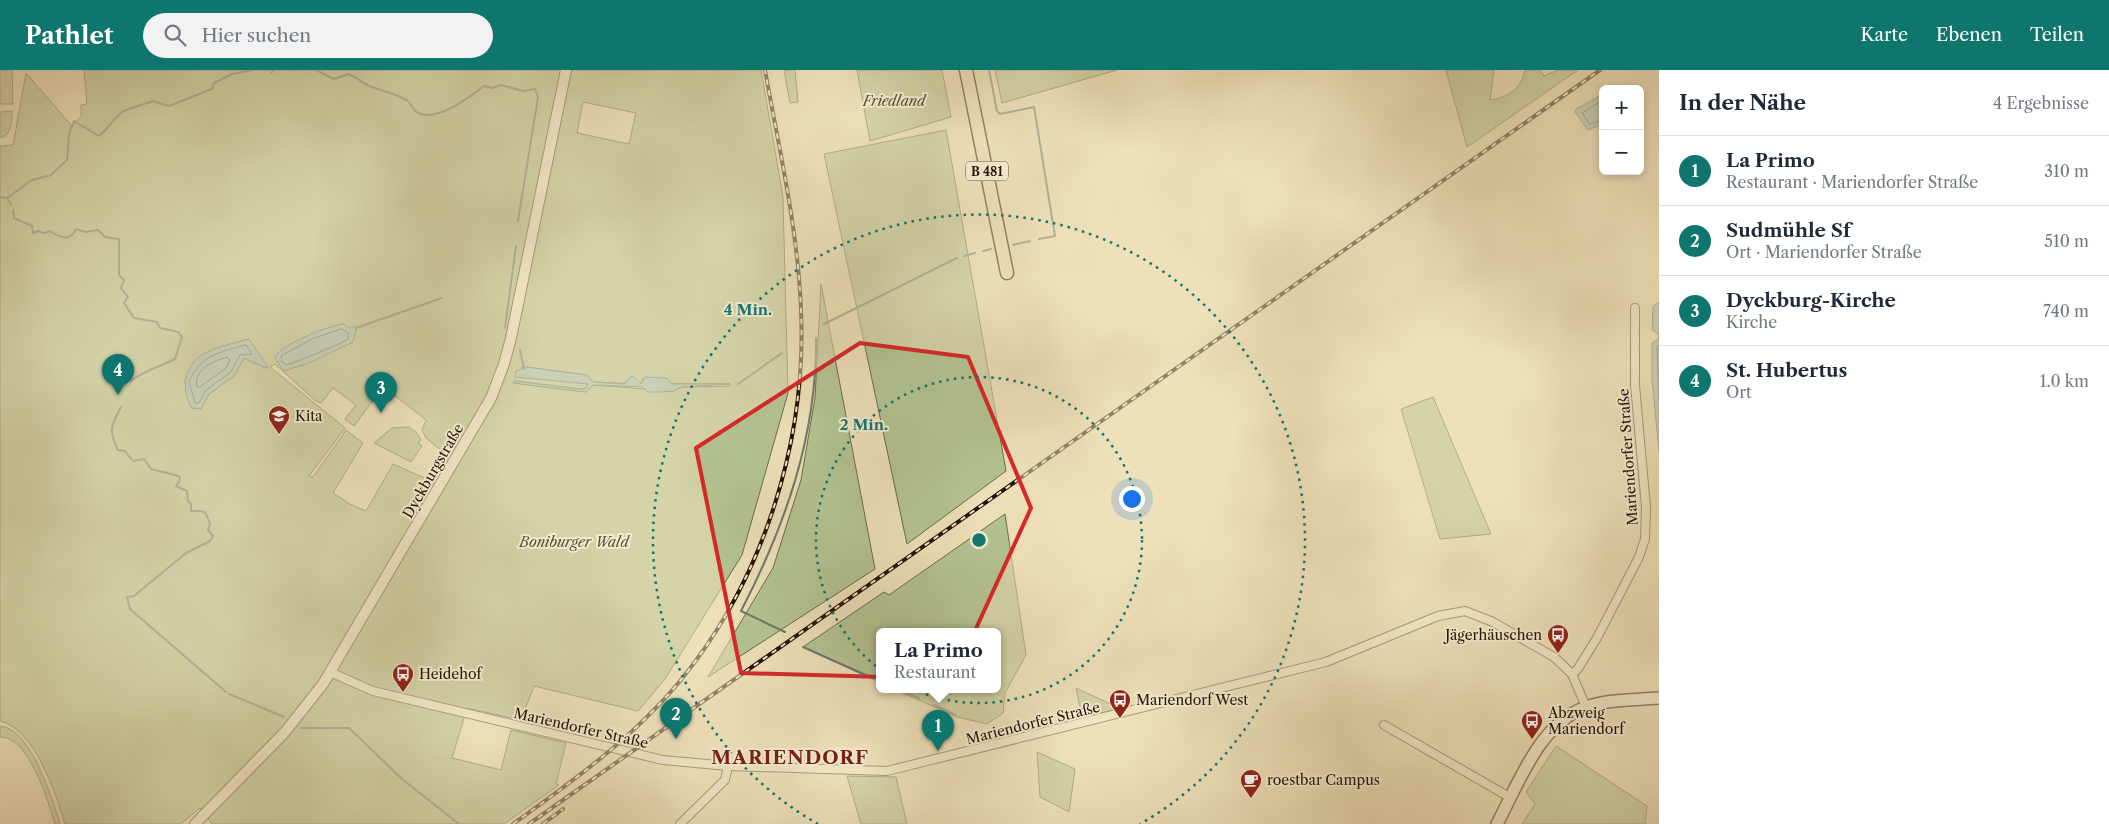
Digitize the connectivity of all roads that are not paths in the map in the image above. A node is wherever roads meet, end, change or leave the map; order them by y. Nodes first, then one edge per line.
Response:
1 (566, 70) edge
2 (966, 70) edge
3 (1007, 272) dead end
4 (1635, 308) dead end
5 (330, 672) junction
6 (1572, 674) junction
7 (1659, 698) edge
8 (1586, 707) junction
9 (1384, 725) dead end
10 (728, 766) junction
11 (1511, 798) junction
12 (195, 824) edge
13 (680, 824) edge
14 (1497, 824) edge

1 - 5 street, Dyckburgstraße
2 - 3 highway, B 481
4 - 6 street, Mariendorfer Straße
5 - 10 street, Mariendorfer Straße
5 - 12 street, Dyckburgstraße
6 - 8 street, Mariendorfer Straße
6 - 10 street, Mariendorfer Straße
7 - 8 main road
8 - 11 main road
9 - 11 street
10 - 13 street
11 - 14 main road

